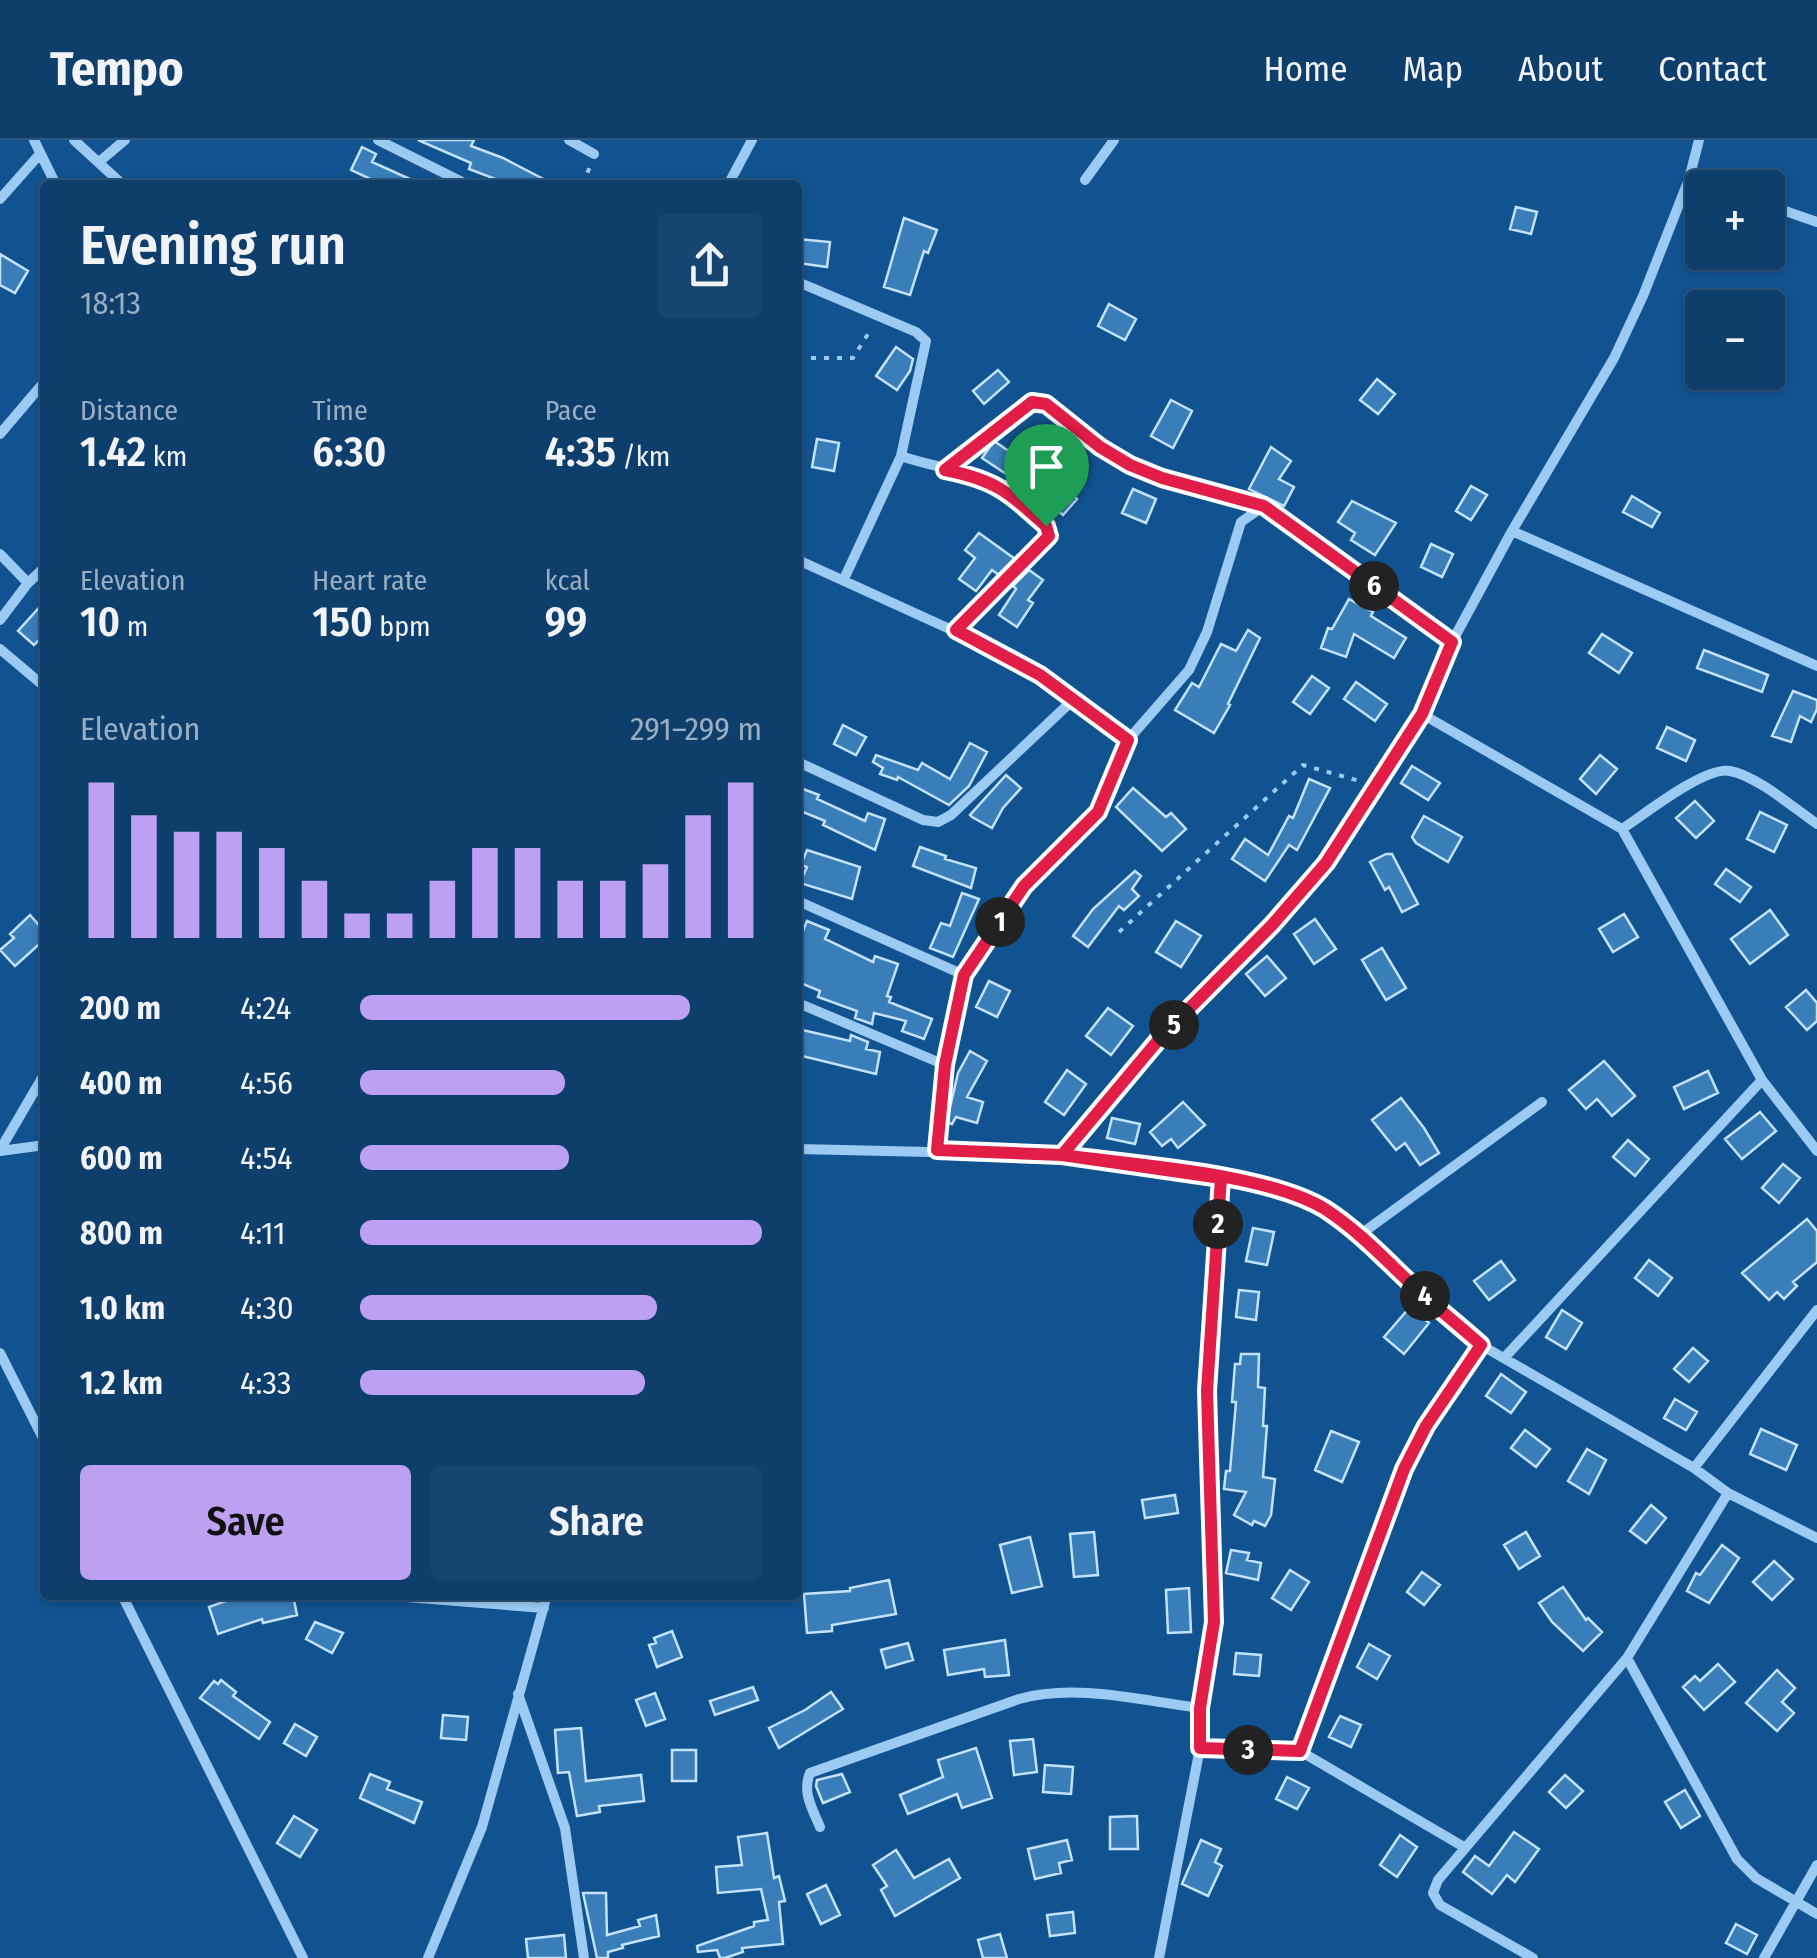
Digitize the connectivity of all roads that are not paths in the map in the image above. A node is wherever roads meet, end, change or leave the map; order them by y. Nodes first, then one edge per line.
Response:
1 (34, 140) edge
2 (74, 140) edge
3 (126, 140) edge
4 (378, 140) edge
5 (569, 140) edge
6 (752, 140) edge
7 (1114, 140) edge
8 (1699, 140) edge
9 (594, 154) dead end
10 (39, 155) junction
11 (100, 162) junction
12 (1691, 170) edge
13 (53, 180) edge
14 (117, 180) edge
15 (458, 180) edge
16 (731, 180) edge
17 (1086, 180) dead end
18 (1685, 187) edge
19 (0, 199) edge
20 (1785, 211) edge
21 (1817, 222) edge
22 (802, 284) edge
23 (40, 387) edge
24 (0, 434) edge
25 (901, 456) junction
26 (1512, 531) junction
27 (0, 554) edge
28 (802, 562) edge
29 (40, 572) edge
30 (844, 579) junction
31 (28, 583) junction
32 (0, 620) edge
33 (956, 630) junction
34 (1452, 642) junction
35 (0, 649) edge
36 (1817, 666) edge
37 (40, 683) edge
38 (1074, 698) junction
39 (1422, 714) junction
40 (1128, 740) junction
41 (802, 764) edge
42 (1817, 824) edge
43 (1622, 829) junction
44 (802, 903) edge
45 (964, 975) junction
46 (802, 1005) edge
47 (945, 1065) junction
48 (1762, 1080) junction
49 (40, 1082) edge
50 (1542, 1102) dead end
51 (40, 1147) edge
52 (802, 1149) edge
53 (937, 1150) junction
54 (0, 1151) edge
55 (1817, 1151) edge
56 (1062, 1155) junction
57 (1221, 1178) junction
58 (1360, 1234) junction
59 (1817, 1310) edge
60 (1481, 1345) junction
61 (0, 1353) edge
62 (1506, 1356) junction
63 (40, 1432) edge
64 (1694, 1468) junction
65 (1728, 1492) junction
66 (1817, 1538) edge
67 (124, 1600) edge
68 (443, 1600) edge
69 (546, 1600) edge
70 (544, 1608) junction
71 (1627, 1658) junction
72 (518, 1694) junction
73 (1200, 1708) junction
74 (1200, 1748) junction
75 (1300, 1751) junction
76 (820, 1826) dead end
77 (1464, 1846) junction
78 (1817, 1865) edge
79 (1796, 1902) junction
80 (1817, 1914) edge
81 (1159, 1954) edge
82 (302, 1958) edge
83 (428, 1958) edge
84 (584, 1958) edge
85 (1174, 1958) edge
86 (1533, 1958) edge
87 (1764, 1958) edge

1 - 10 street
2 - 11 street
3 - 11 street
4 - 15 street
5 - 9 street
6 - 16 street
7 - 17 street
8 - 12 street
10 - 13 street
10 - 19 street
11 - 14 street
18 - 26 street
20 - 21 street
22 - 25 street
23 - 24 street
25 - 30 street
25 - 33 street
26 - 34 street
26 - 36 street
27 - 31 street
28 - 30 street
29 - 31 street
30 - 33 street
31 - 32 street
33 - 38 street
34 - 39 street
34 - 40 street
35 - 37 street
38 - 40 street
38 - 41 street
39 - 43 street
39 - 56 street
40 - 45 street
42 - 43 street
43 - 48 street
44 - 45 street
45 - 47 street
46 - 47 street
47 - 53 street
48 - 55 street
48 - 62 street
49 - 54 street
50 - 58 street
51 - 54 street
52 - 53 street
53 - 56 street
56 - 57 street
57 - 58 street
57 - 73 street
58 - 60 street
59 - 64 street
60 - 62 street
60 - 75 street
61 - 63 street
62 - 64 street
64 - 65 street
65 - 66 street
65 - 71 street
67 - 82 street
68 - 70 street
69 - 70 street
70 - 72 street
71 - 77 street
71 - 79 street
72 - 83 street
72 - 84 street
73 - 74 street
73 - 76 street
74 - 75 street
74 - 81 street
75 - 77 street
77 - 86 street
78 - 79 street
79 - 80 street
79 - 87 street
81 - 85 street

